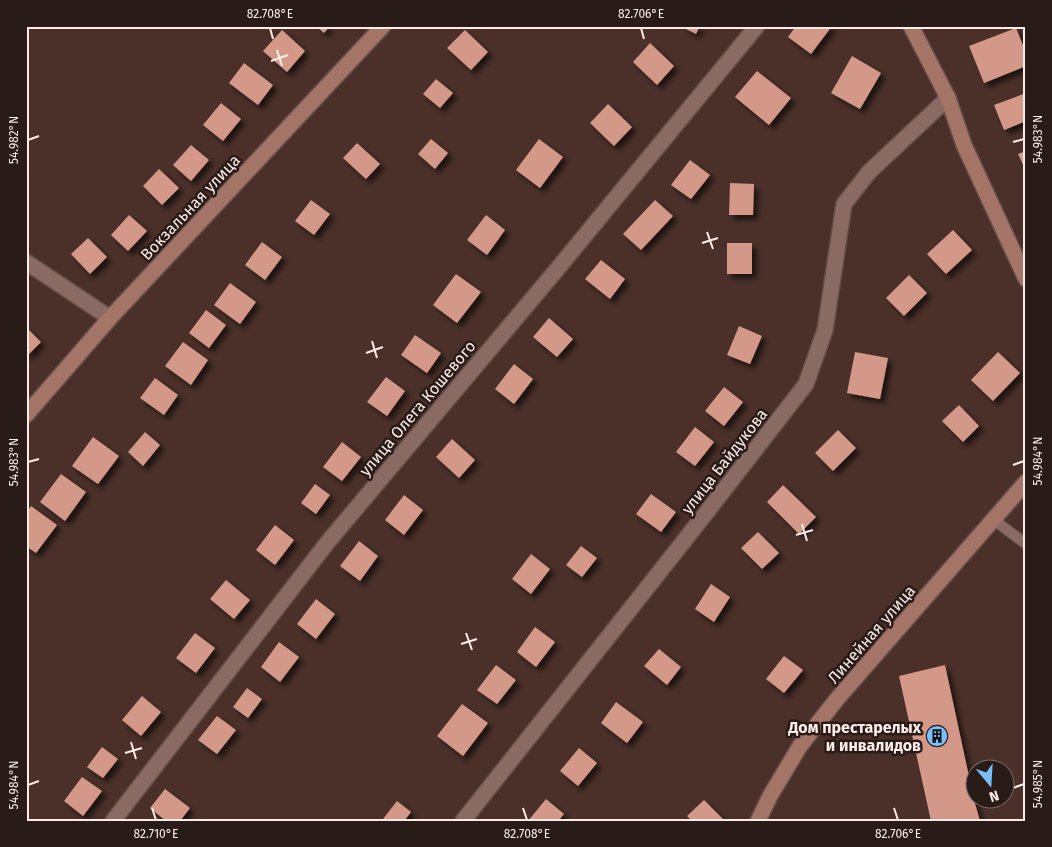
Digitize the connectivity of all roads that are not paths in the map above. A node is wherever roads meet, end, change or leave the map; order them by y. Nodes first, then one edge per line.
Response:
1 (383, 26) edge
2 (758, 26) edge
3 (911, 26) edge
4 (948, 98) junction
5 (26, 262) edge
6 (1026, 279) edge
7 (110, 318) junction
8 (26, 415) edge
9 (1026, 482) edge
10 (994, 520) junction
11 (1026, 544) edge
12 (113, 821) edge
13 (463, 821) edge
14 (758, 821) edge

1 - 7 street, Вокзальная улица
2 - 12 street, улица Олега Кошевого
3 - 4 street
4 - 6 street
4 - 13 street, улица Байдукова
5 - 7 street
7 - 8 street, Вокзальная улица
9 - 10 street, Линейная улица
10 - 11 lane
10 - 14 street, Линейная улица

